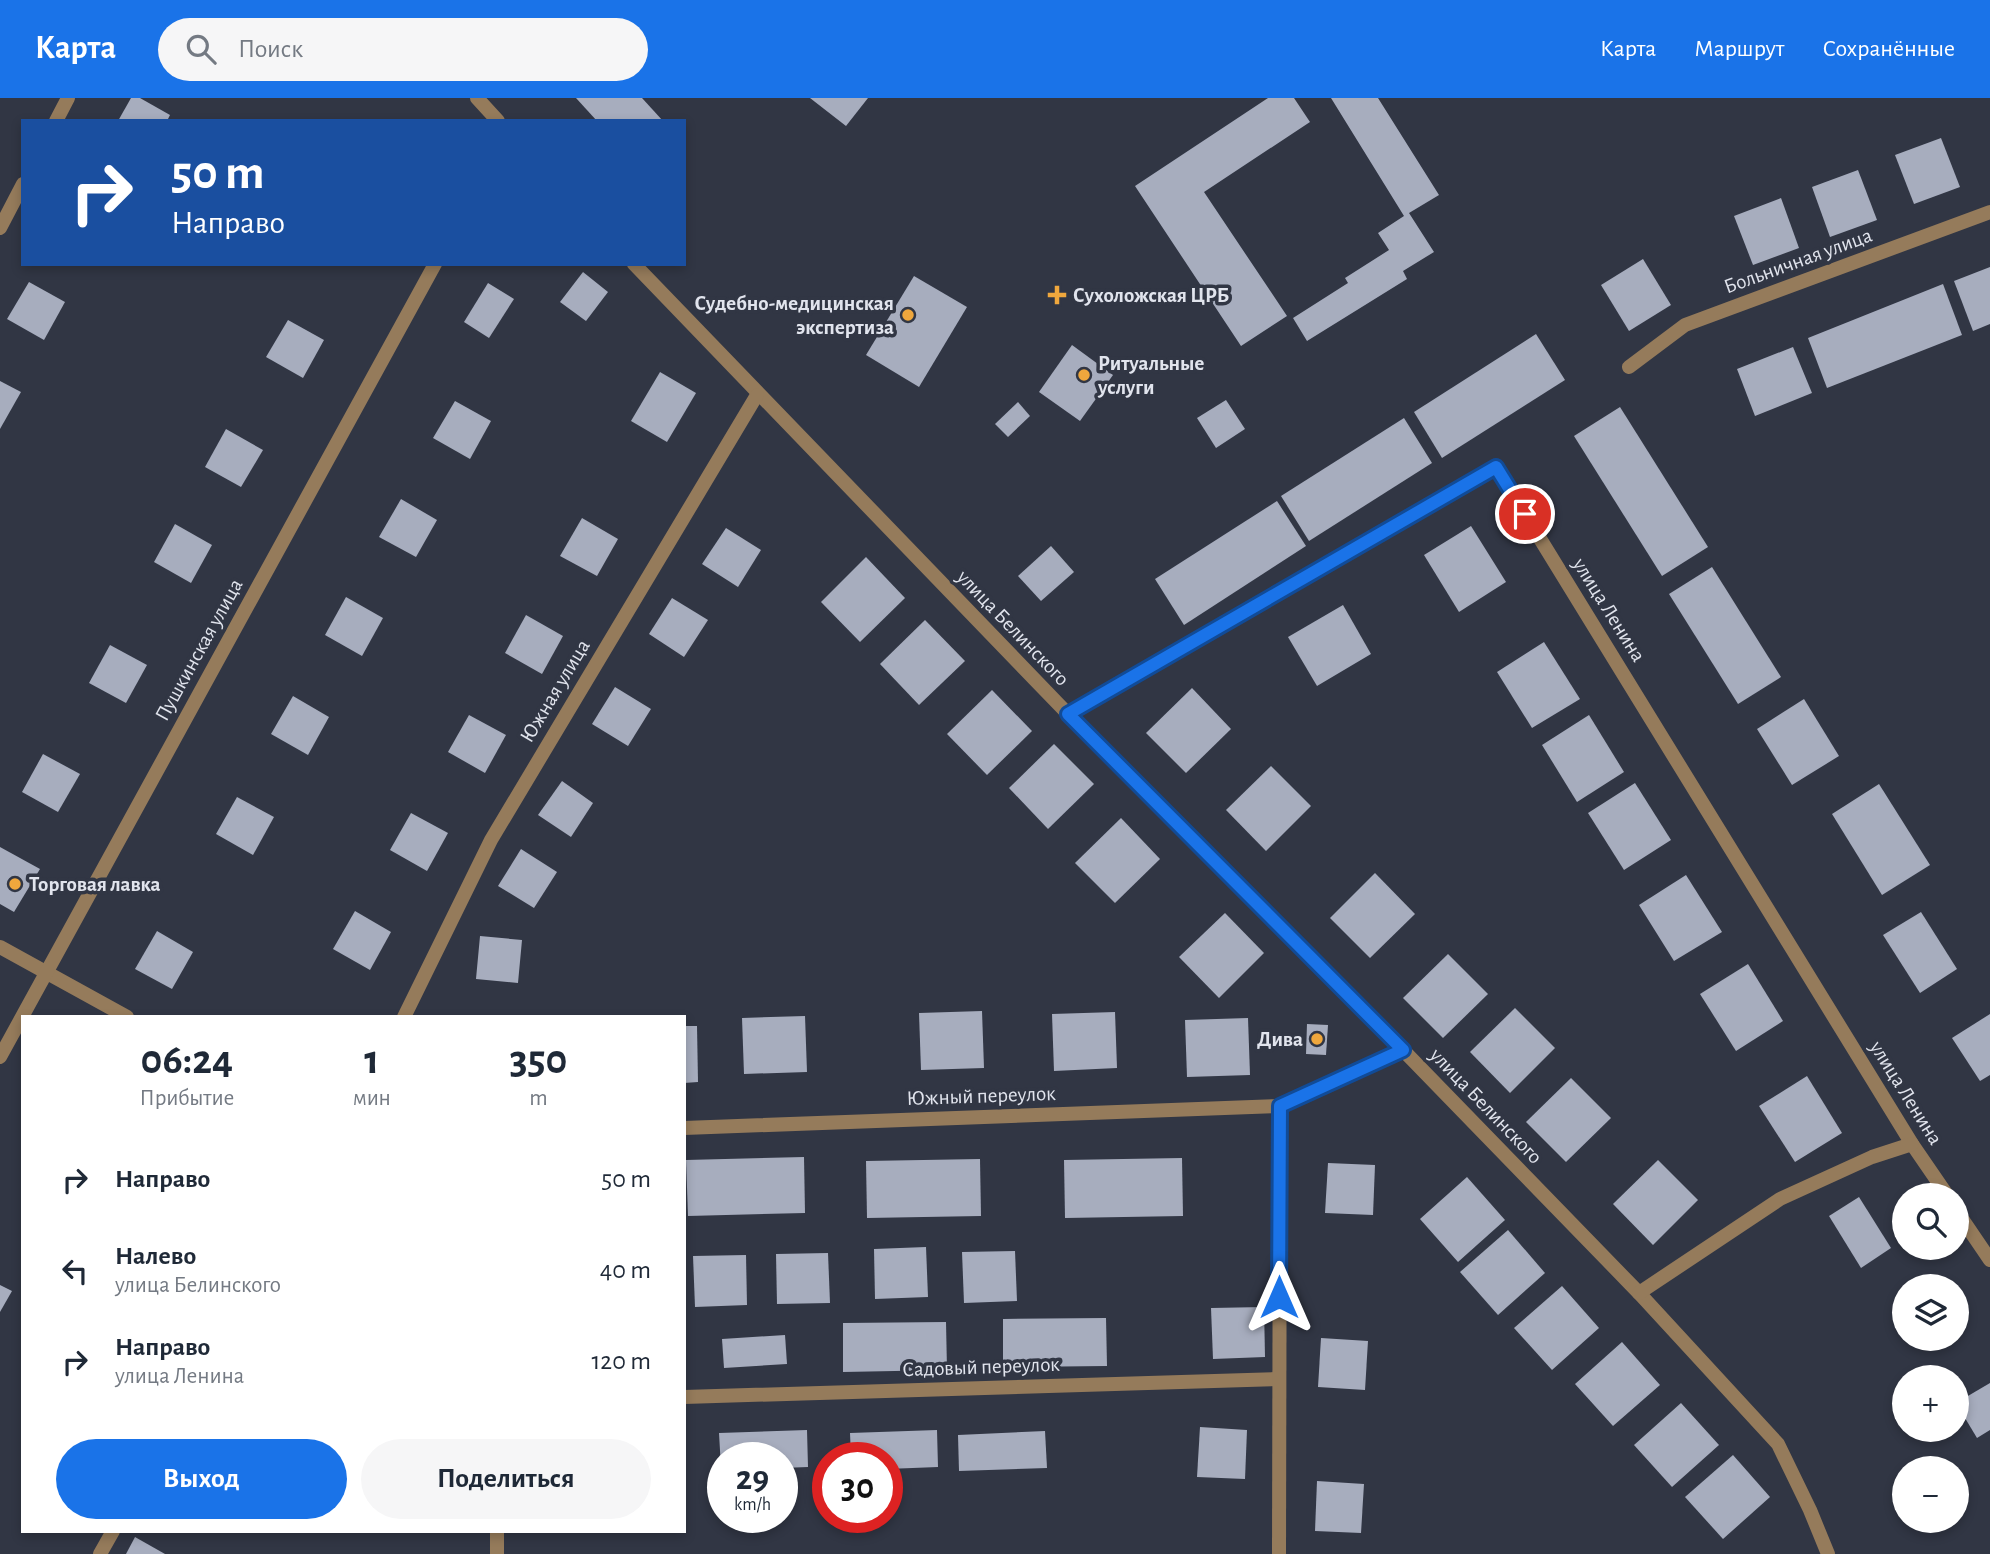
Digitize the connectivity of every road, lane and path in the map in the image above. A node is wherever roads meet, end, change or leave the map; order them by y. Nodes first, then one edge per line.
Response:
1 (68, 98) edge
2 (477, 98) edge
3 (57, 119) edge
4 (496, 119) edge
5 (21, 188) edge
6 (1990, 212) edge
7 (0, 228) edge
8 (434, 266) edge
9 (636, 266) edge
10 (1629, 367) dead end
11 (757, 395) junction
12 (1068, 714) junction
13 (0, 947) edge
14 (47, 971) junction
15 (23, 1015) edge
16 (124, 1015) edge
17 (405, 1015) edge
18 (21, 1019) edge
19 (1403, 1050) junction
20 (0, 1057) edge
21 (1280, 1106) junction
22 (686, 1128) edge
23 (1912, 1144) junction
24 (1939, 1183) edge
25 (1969, 1229) edge
26 (1990, 1260) edge
27 (1639, 1293) junction
28 (1279, 1379) junction
29 (686, 1396) edge
30 (112, 1533) edge
31 (497, 1533) edge
32 (100, 1554) edge
33 (497, 1554) edge
34 (1279, 1554) edge
35 (1828, 1554) edge

1 - 3 street
2 - 4 street
5 - 7 street
6 - 10 street, Больничная улица
8 - 14 street, Пушкинская улица
9 - 11 street, улица Белинского
11 - 12 street, улица Белинского
11 - 17 street, Южная улица
12 - 19 street, улица Белинского
12 - 23 street, улица Ленина
13 - 14 street
14 - 15 street, Пушкинская улица
14 - 16 street
18 - 20 street, Пушкинская улица
19 - 21 street
19 - 27 street, улица Белинского
21 - 22 street, Южный переулок
21 - 28 street
23 - 24 street, улица Ленина
23 - 27 street
25 - 26 street
27 - 35 street, улица Белинского
28 - 29 street, Садовый переулок
28 - 34 street
30 - 32 street
31 - 33 street

